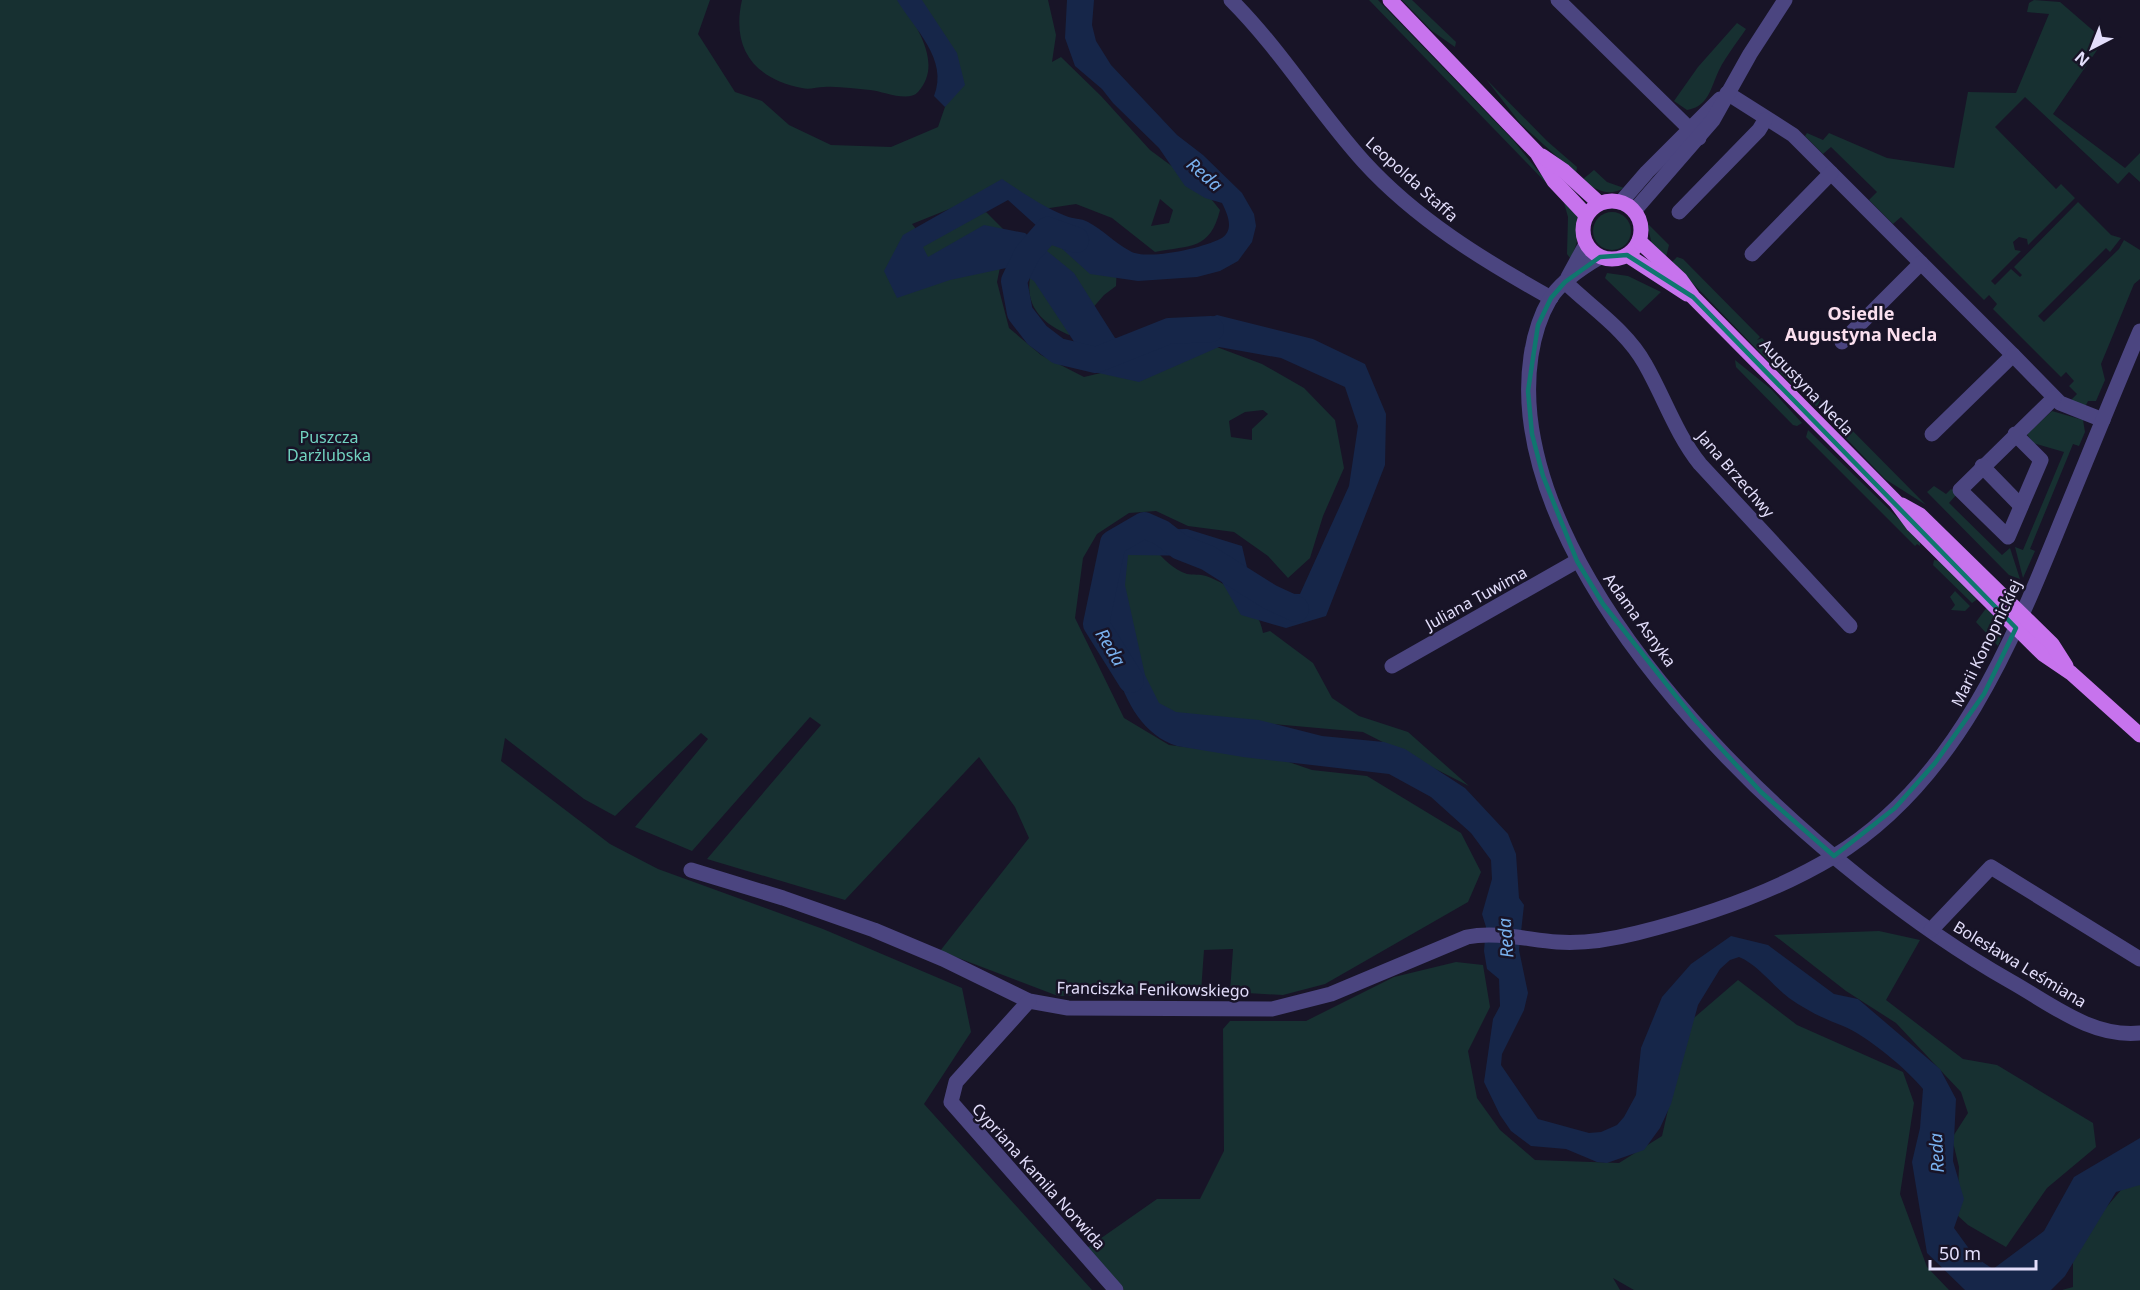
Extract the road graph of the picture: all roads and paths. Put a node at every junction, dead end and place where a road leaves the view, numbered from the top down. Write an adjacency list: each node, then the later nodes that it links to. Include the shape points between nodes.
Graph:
1 (1232, 0): 23 (street, Leopolda Staffa, via 1259,28 1359,156 1398,194 1468,249)
2 (1390, 0): 8 (main road)
3 (1558, 0): 7 (street)
4 (1785, 0): 5 (street)
5 (1727, 93): 6 (street); 7 (street, via 1713,120)
6 (1765, 120): 9 (street, via 1793,135); 13 (street)
7 (1694, 133): 10 (street); 12 (street)
8 (1537, 153): 11 (main road); 14 (main road, via 1554,181)
9 (1831, 173): 17 (street); 20 (street)
10 (1621, 202): 11 (main road); 12 (main road)
11 (1599, 203): 14 (main road)
12 (1634, 212): 15 (main road, via 1639,220)
13 (1678, 212)
14 (1586, 215): 16 (main road)
15 (1639, 241): 18 (main road); 22 (main road, Augustyna Necla, via 1680,279)
16 (1586, 244): 19 (main road); 21 (street, Adama Asnyka)
17 (1752, 254)
18 (1627, 255): 19 (main road, via 1609,259); 22 (main road, Augustyna Necla)
19 (1600, 256): 21 (street, Adama Asnyka)
20 (1921, 263): 25 (street); 26 (street)
21 (1565, 282): 23 (street, Adama Asnyka); 35 (street, Jana Brzechwy, via 1626,337 1644,362 1684,444 1700,464)
22 (1693, 297): 34 (main road, Augustyna Necla, via 1896,502 1920,515)
23 (1551, 298): 33 (street, Adama Asnyka, via 1538,325 1531,359 1532,434 1543,476)
24 (2140, 331): 28 (street, Marii Konopnickiej)
25 (1842, 342)
26 (2013, 355): 27 (street); 29 (street)
27 (2054, 398): 28 (street, via 2068,408); 30 (street)
28 (2103, 420): 34 (street, Marii Konopnickiej)
29 (1932, 434)
30 (2015, 434): 31 (street); 32 (street, via 2041,460)
31 (1982, 466): 32 (street); 32 (street, via 1960,490 2008,537)
32 (2021, 506)
33 (1577, 561): 36 (street, Juliana Tuwima); 38 (street, Adama Asnyka, via 1630,642 1695,720 1761,792)
34 (2019, 621): 37 (main road, Augustyna Necla, via 2052,644 2072,673); 38 (street, Marii Konopnickiej, via 1984,694 1935,763 1895,808)
35 (1850, 626)
36 (1392, 666)
37 (2140, 735)
38 (1834, 856): 40 (street, Bolesława Leśmiana); 41 (street, Marii Konopnickiej, via 1724,909 1634,933 1560,942)
39 (691, 870): 43 (street, Franciszka Fenikowskiego, via 874,930)
40 (1931, 930): 42 (street, via 1991,867); 44 (street, Bolesława Leśmiana, via 1974,960 2092,1028)
41 (1482, 935): 43 (street, Franciszka Fenikowskiego, via 1442,946 1331,994 1272,1009 1068,1008)
42 (2140, 959)
43 (1029, 1001): 45 (street, Cypriana Kamila Norwida, via 956,1082 951,1102)
44 (2140, 1034)
45 (1116, 1290)

